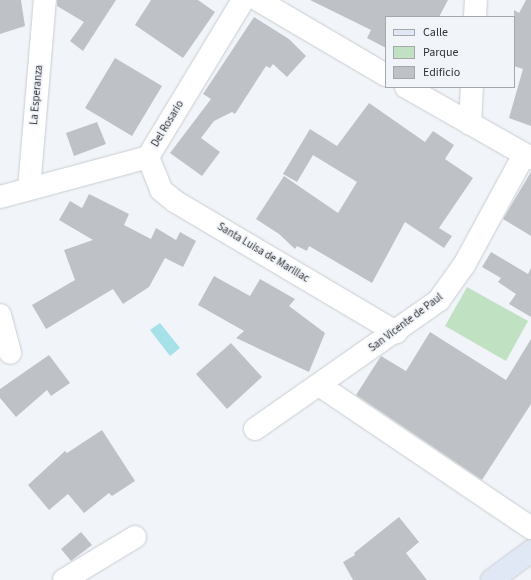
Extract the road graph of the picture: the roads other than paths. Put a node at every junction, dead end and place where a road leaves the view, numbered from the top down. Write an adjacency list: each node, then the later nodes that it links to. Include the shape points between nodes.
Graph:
1 (45, 0): 11 (street, La Esperanza)
2 (476, 0): 4 (street)
3 (256, 1): 5 (street); 10 (street, Del Rosario)
4 (475, 16)
5 (385, 74)
6 (408, 88): 8 (street)
7 (472, 88): 8 (street)
8 (470, 124): 9 (street)
9 (528, 156): 14 (street, San Vicente de Paul, via 452,283 439,300)
10 (148, 157): 11 (street, Del Rosario); 14 (street, Santa Luisa de Marillac, via 161,190 176,202)
11 (28, 189): 12 (street, Del Rosario)
12 (0, 197)
13 (0, 315): 15 (street)
14 (396, 332): 16 (street, San Vicente de Paul)
15 (10, 353)
16 (319, 385): 17 (street, San Vicente de Paul); 18 (street)
17 (255, 429)
18 (531, 528)
19 (135, 537): 21 (street)
20 (531, 551): 22 (main road)
21 (64, 580)
22 (492, 580)

